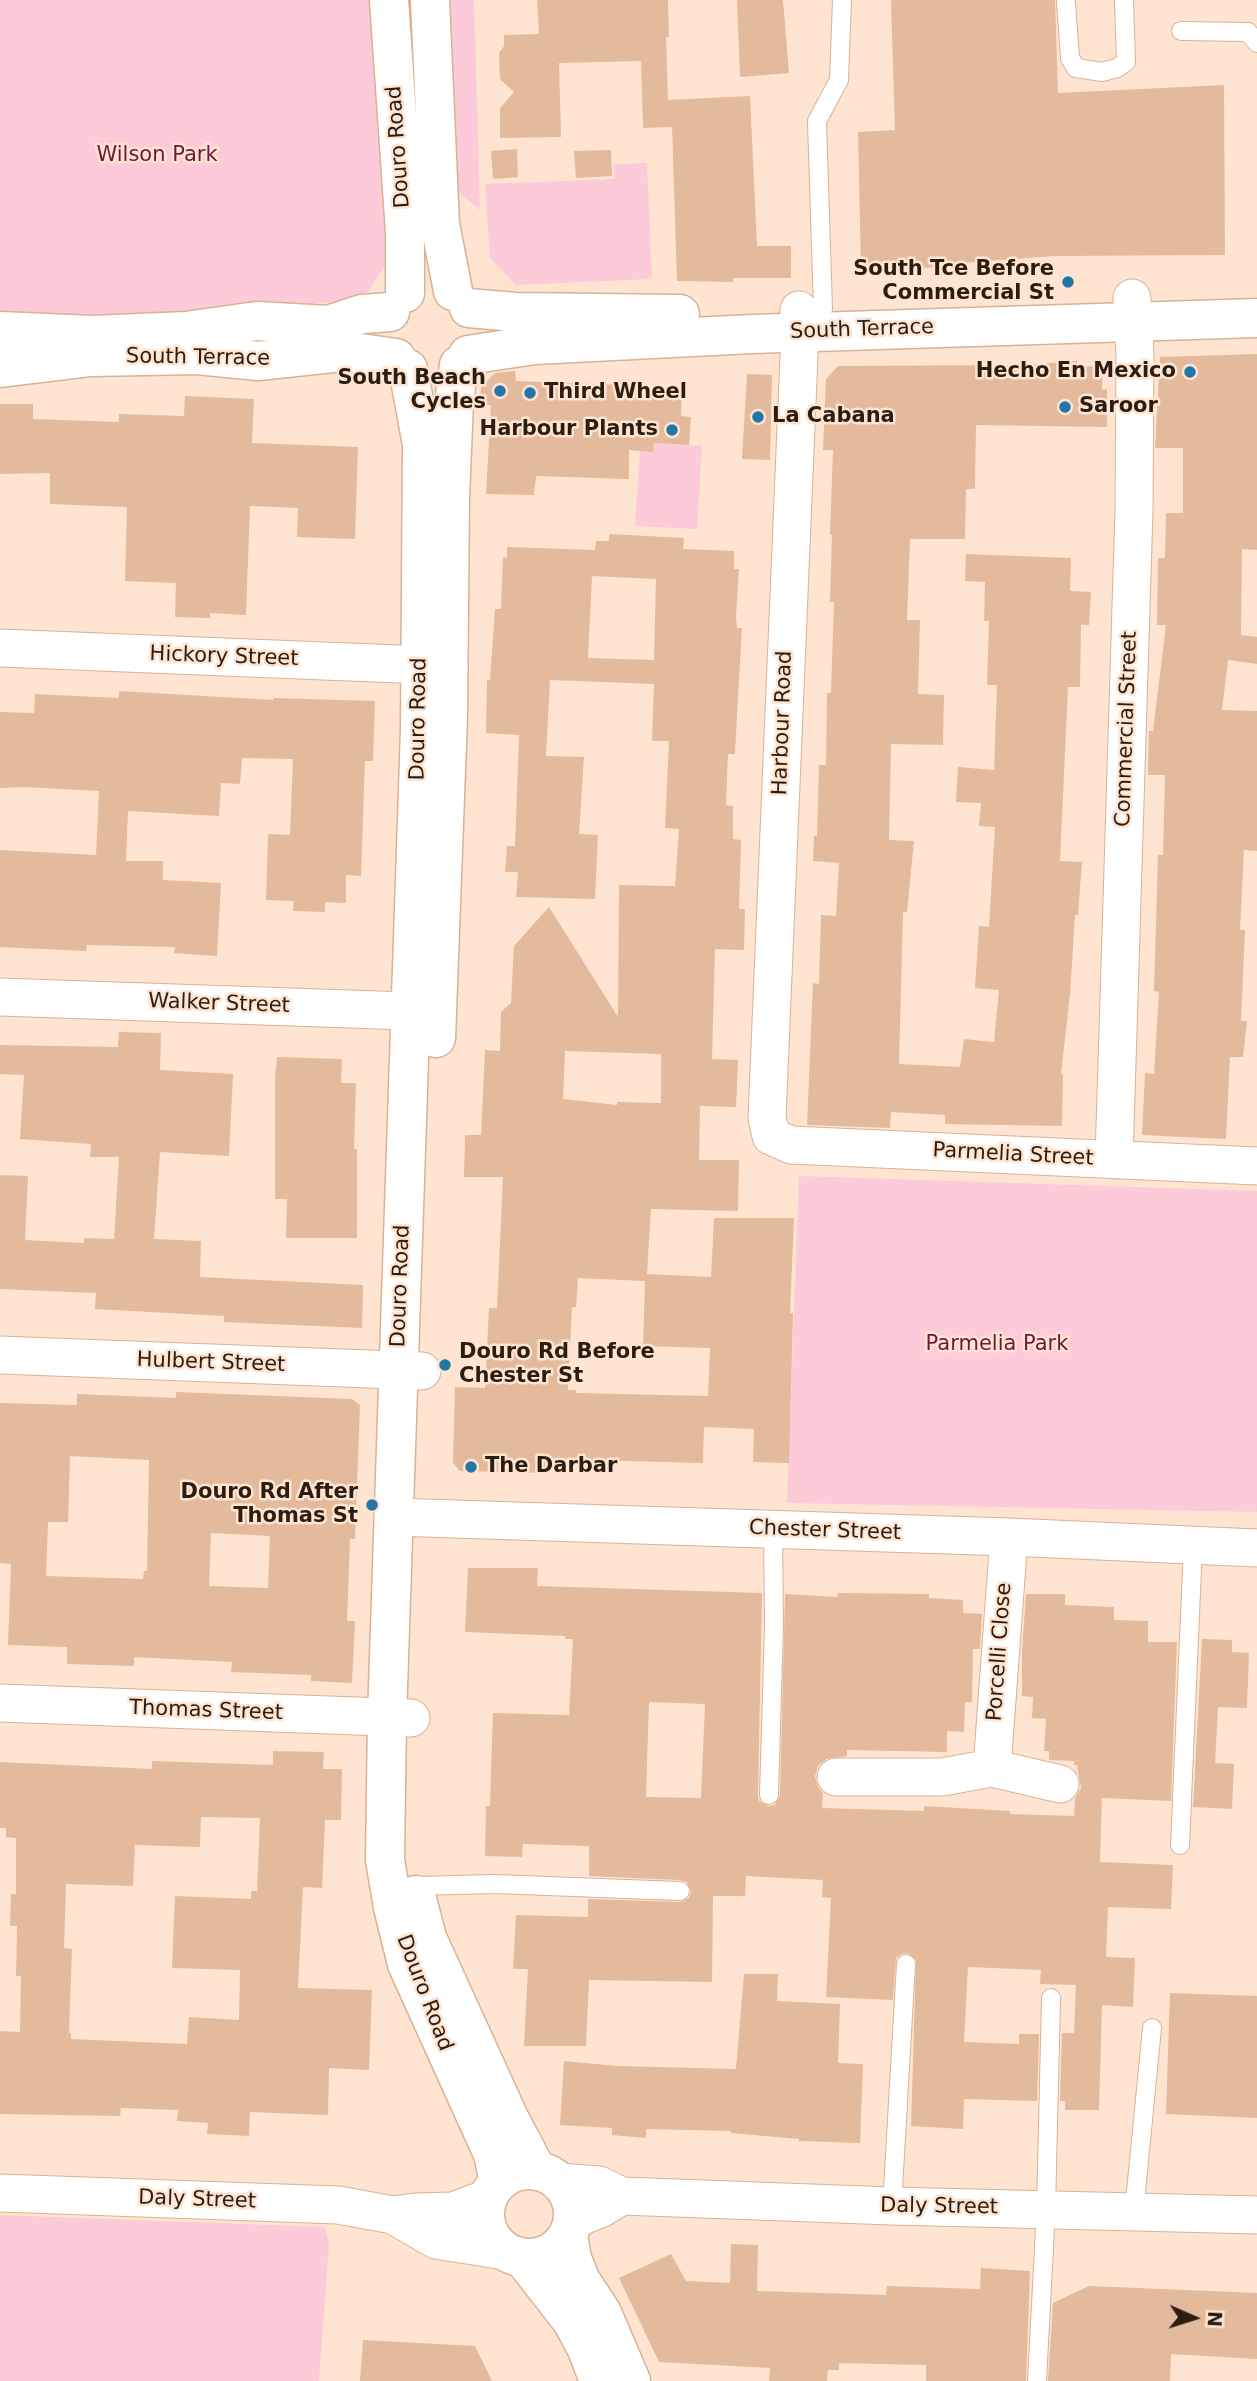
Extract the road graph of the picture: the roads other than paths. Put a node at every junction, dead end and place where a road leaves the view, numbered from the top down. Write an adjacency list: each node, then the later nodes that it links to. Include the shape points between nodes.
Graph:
1 (389, 0): 10 (street, Douro Road, via 405,232)
2 (430, 0): 9 (street, Douro Road, via 440,224)
3 (842, 0): 12 (lane, via 839,80 817,121)
4 (1124, 0): 5 (lane, via 1126,62 1102,72 1076,68 1070,58)
5 (1066, 3)
6 (1181, 31): 7 (lane, via 1248,32)
7 (1257, 43)
8 (1257, 295): 11 (street, South Terrace)
9 (461, 300): 10 (street, via 441,287 429,286 416,288); 12 (street, South Terrace, via 515,312); 15 (street, via 475,331)
10 (398, 302): 14 (street, South Terrace, via 328,324 257,321 186,331 92,335); 16 (street, via 386,335)
11 (1132, 310): 12 (street, South Terrace); 13 (street, South Terrace); 23 (street, Commercial Street, via 1134,510)
12 (807, 317): 15 (street, South Terrace, via 534,345); 22 (street, Harbour Road, via 767,1118)
13 (1257, 318)
14 (24, 326)
15 (463, 360): 16 (street, via 435,375); 19 (street, Douro Road, via 454,402)
16 (402, 364): 17 (street, South Terrace, via 361,353 331,353 258,361 197,355 91,357); 19 (street, Douro Road, via 422,444)
17 (0, 368)
18 (0, 648): 19 (street, Hickory Street)
19 (435, 665): 21 (street, Douro Road)
20 (0, 997): 21 (street, Walker Street)
21 (424, 1012): 26 (street, Douro Road)
22 (771, 1136): 23 (street, Parmelia Street, via 791,1145)
23 (1114, 1160): 24 (street, Parmelia Street)
24 (1257, 1166)
25 (0, 1355): 26 (street, Hulbert Street)
26 (410, 1370): 27 (street, Douro Road)
27 (405, 1518): 28 (street, Chester Street); 33 (street, Douro Road)
28 (773, 1530): 29 (street, Chester Street); 37 (lane)
29 (1009, 1537): 30 (street, Chester Street); 34 (street, Porcelli Close)
30 (1193, 1546): 31 (street, Chester Street); 38 (lane)
31 (1257, 1548)
32 (0, 1703): 33 (street, Thomas Street)
33 (399, 1717): 39 (street, Douro Road); 45 (street, Douro Road, via 385,1860 393,1907 407,1964 493,2154)
34 (992, 1768): 35 (street, via 942,1777); 36 (street)
35 (836, 1777)
36 (1060, 1784)
37 (769, 1795)
38 (1180, 1845)
39 (415, 1886): 40 (lane, via 495,1884); 44 (street, Douro Road, via 427,1938 509,2118)
40 (680, 1891)
41 (906, 1964): 48 (lane)
42 (1051, 1998): 49 (lane)
43 (1152, 2028): 50 (lane)
44 (548, 2176): 45 (street, via 523,2170); 47 (street, Daly Street, via 598,2185); 53 (street, via 567,2193 572,2206)
45 (494, 2190): 51 (street, Daly Street, via 453,2211); 54 (street, via 485,2213 487,2227 494,2240)
46 (0, 2193): 51 (street, Daly Street, via 338,2205)
47 (622, 2196): 48 (street, Daly Street); 53 (street, Daly Street)
48 (892, 2206): 49 (street, Daly Street)
49 (1046, 2210): 50 (street, Daly Street); 57 (lane)
50 (1134, 2212): 52 (street, Daly Street)
51 (393, 2215): 54 (street, Daly Street, via 436,2240)
52 (1257, 2216)
53 (570, 2228): 54 (street, via 559,2246 548,2253 536,2257); 56 (street, via 572,2259)
54 (514, 2254): 55 (street, via 572,2321)
55 (599, 2381)
56 (631, 2381)
57 (1037, 2381)

